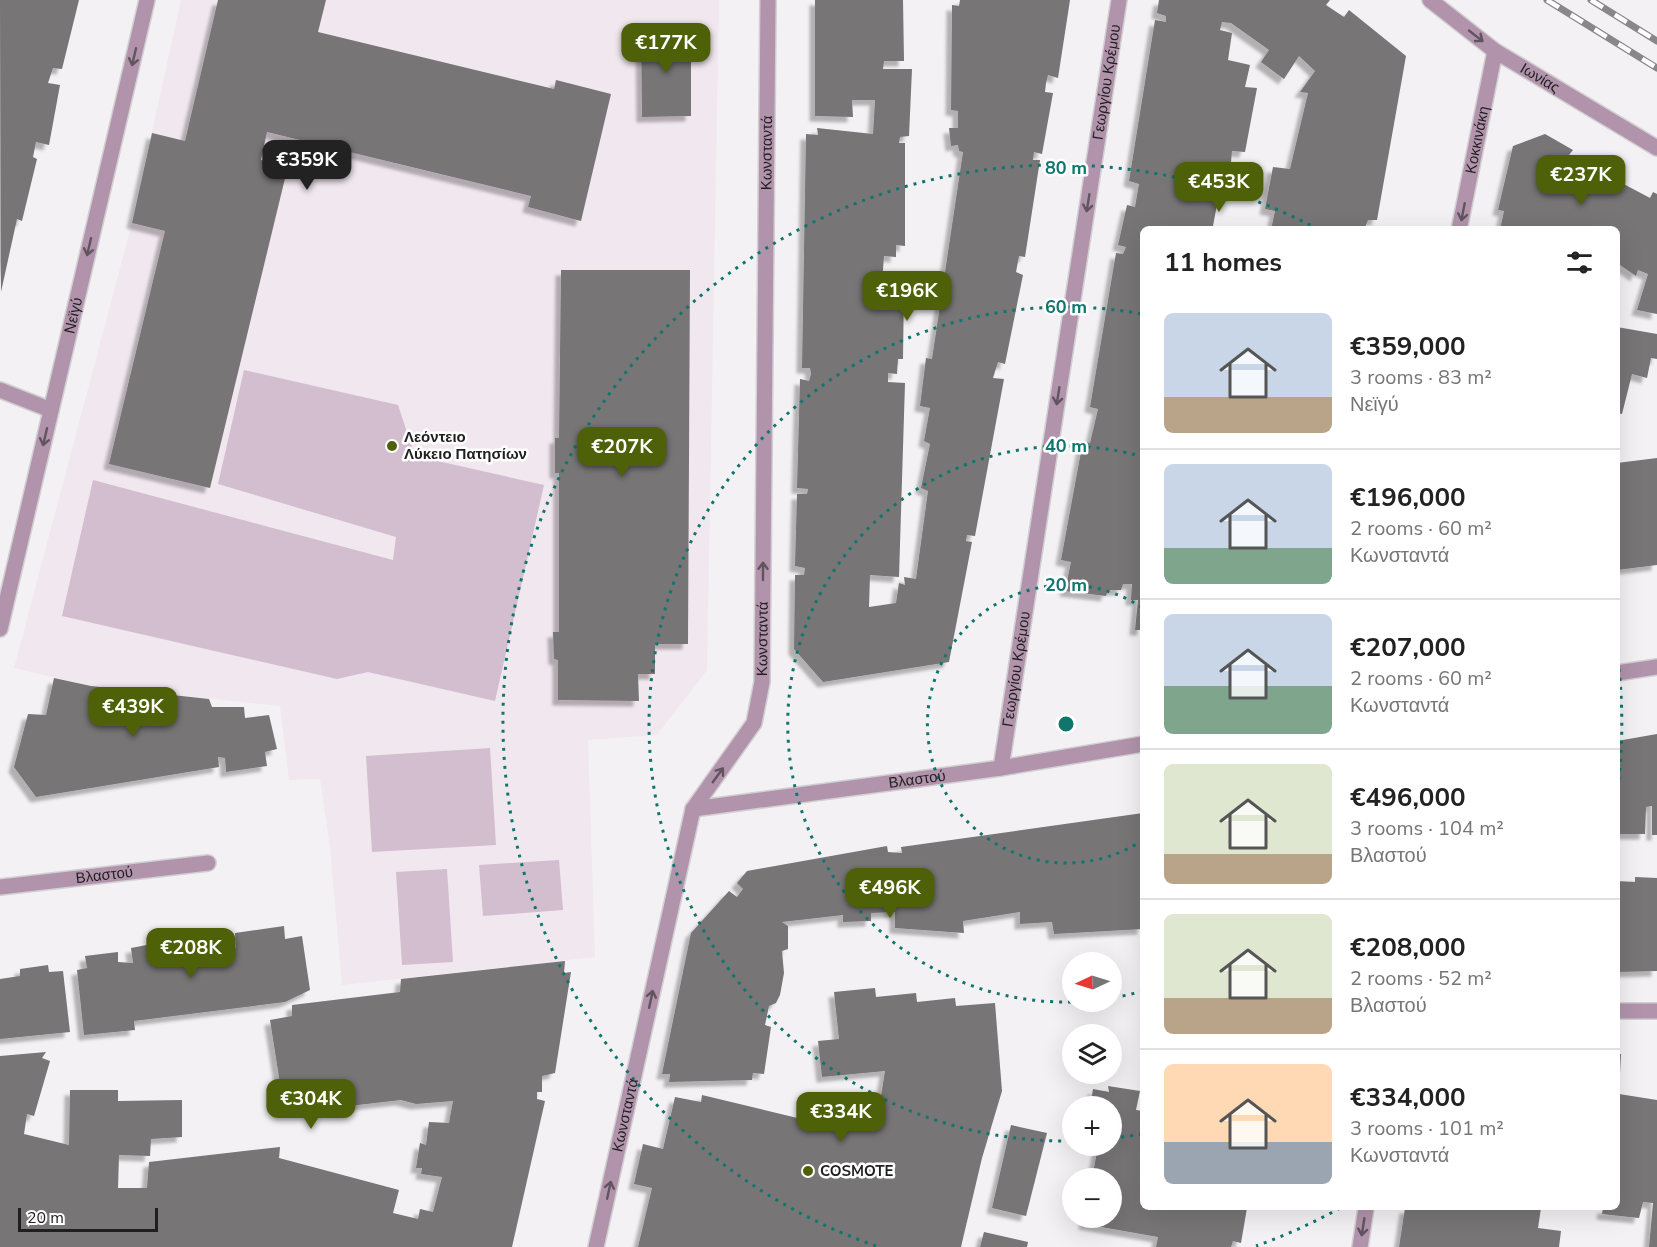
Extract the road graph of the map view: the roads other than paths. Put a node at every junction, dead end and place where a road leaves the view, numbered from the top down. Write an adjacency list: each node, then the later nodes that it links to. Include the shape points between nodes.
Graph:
1 (147, 0): 9 (street, Νεϊγύ, one-way to 9)
2 (768, 0): 15 (street, Κωνσταντά, one-way to 2, via 754,723 762,681)
3 (1119, 0): 14 (street, Γεωργίου Κρέμου, one-way to 14)
4 (1430, 0): 5 (street, Ιωνίας, one-way to 5)
5 (1495, 51): 6 (street, Ιωνίας); 7 (street, Κοκκινάκη, one-way to 7)
6 (1657, 148)
7 (1460, 226)
8 (0, 390): 9 (street)
9 (51, 410): 10 (street, Νεϊγύ, one-way to 10)
10 (0, 629)
11 (1657, 668): 12 (street)
12 (1620, 673)
13 (1140, 745): 14 (street, Βλαστού)
14 (1001, 768): 15 (street, Βλαστού)
15 (693, 809): 21 (street, Κωνσταντά, one-way to 15)
16 (208, 863): 17 (street, Βλαστού)
17 (0, 887)
18 (1620, 1011): 19 (street)
19 (1657, 1011)
20 (1366, 1210): 22 (street, one-way to 22)
21 (596, 1247)
22 (1360, 1247)

